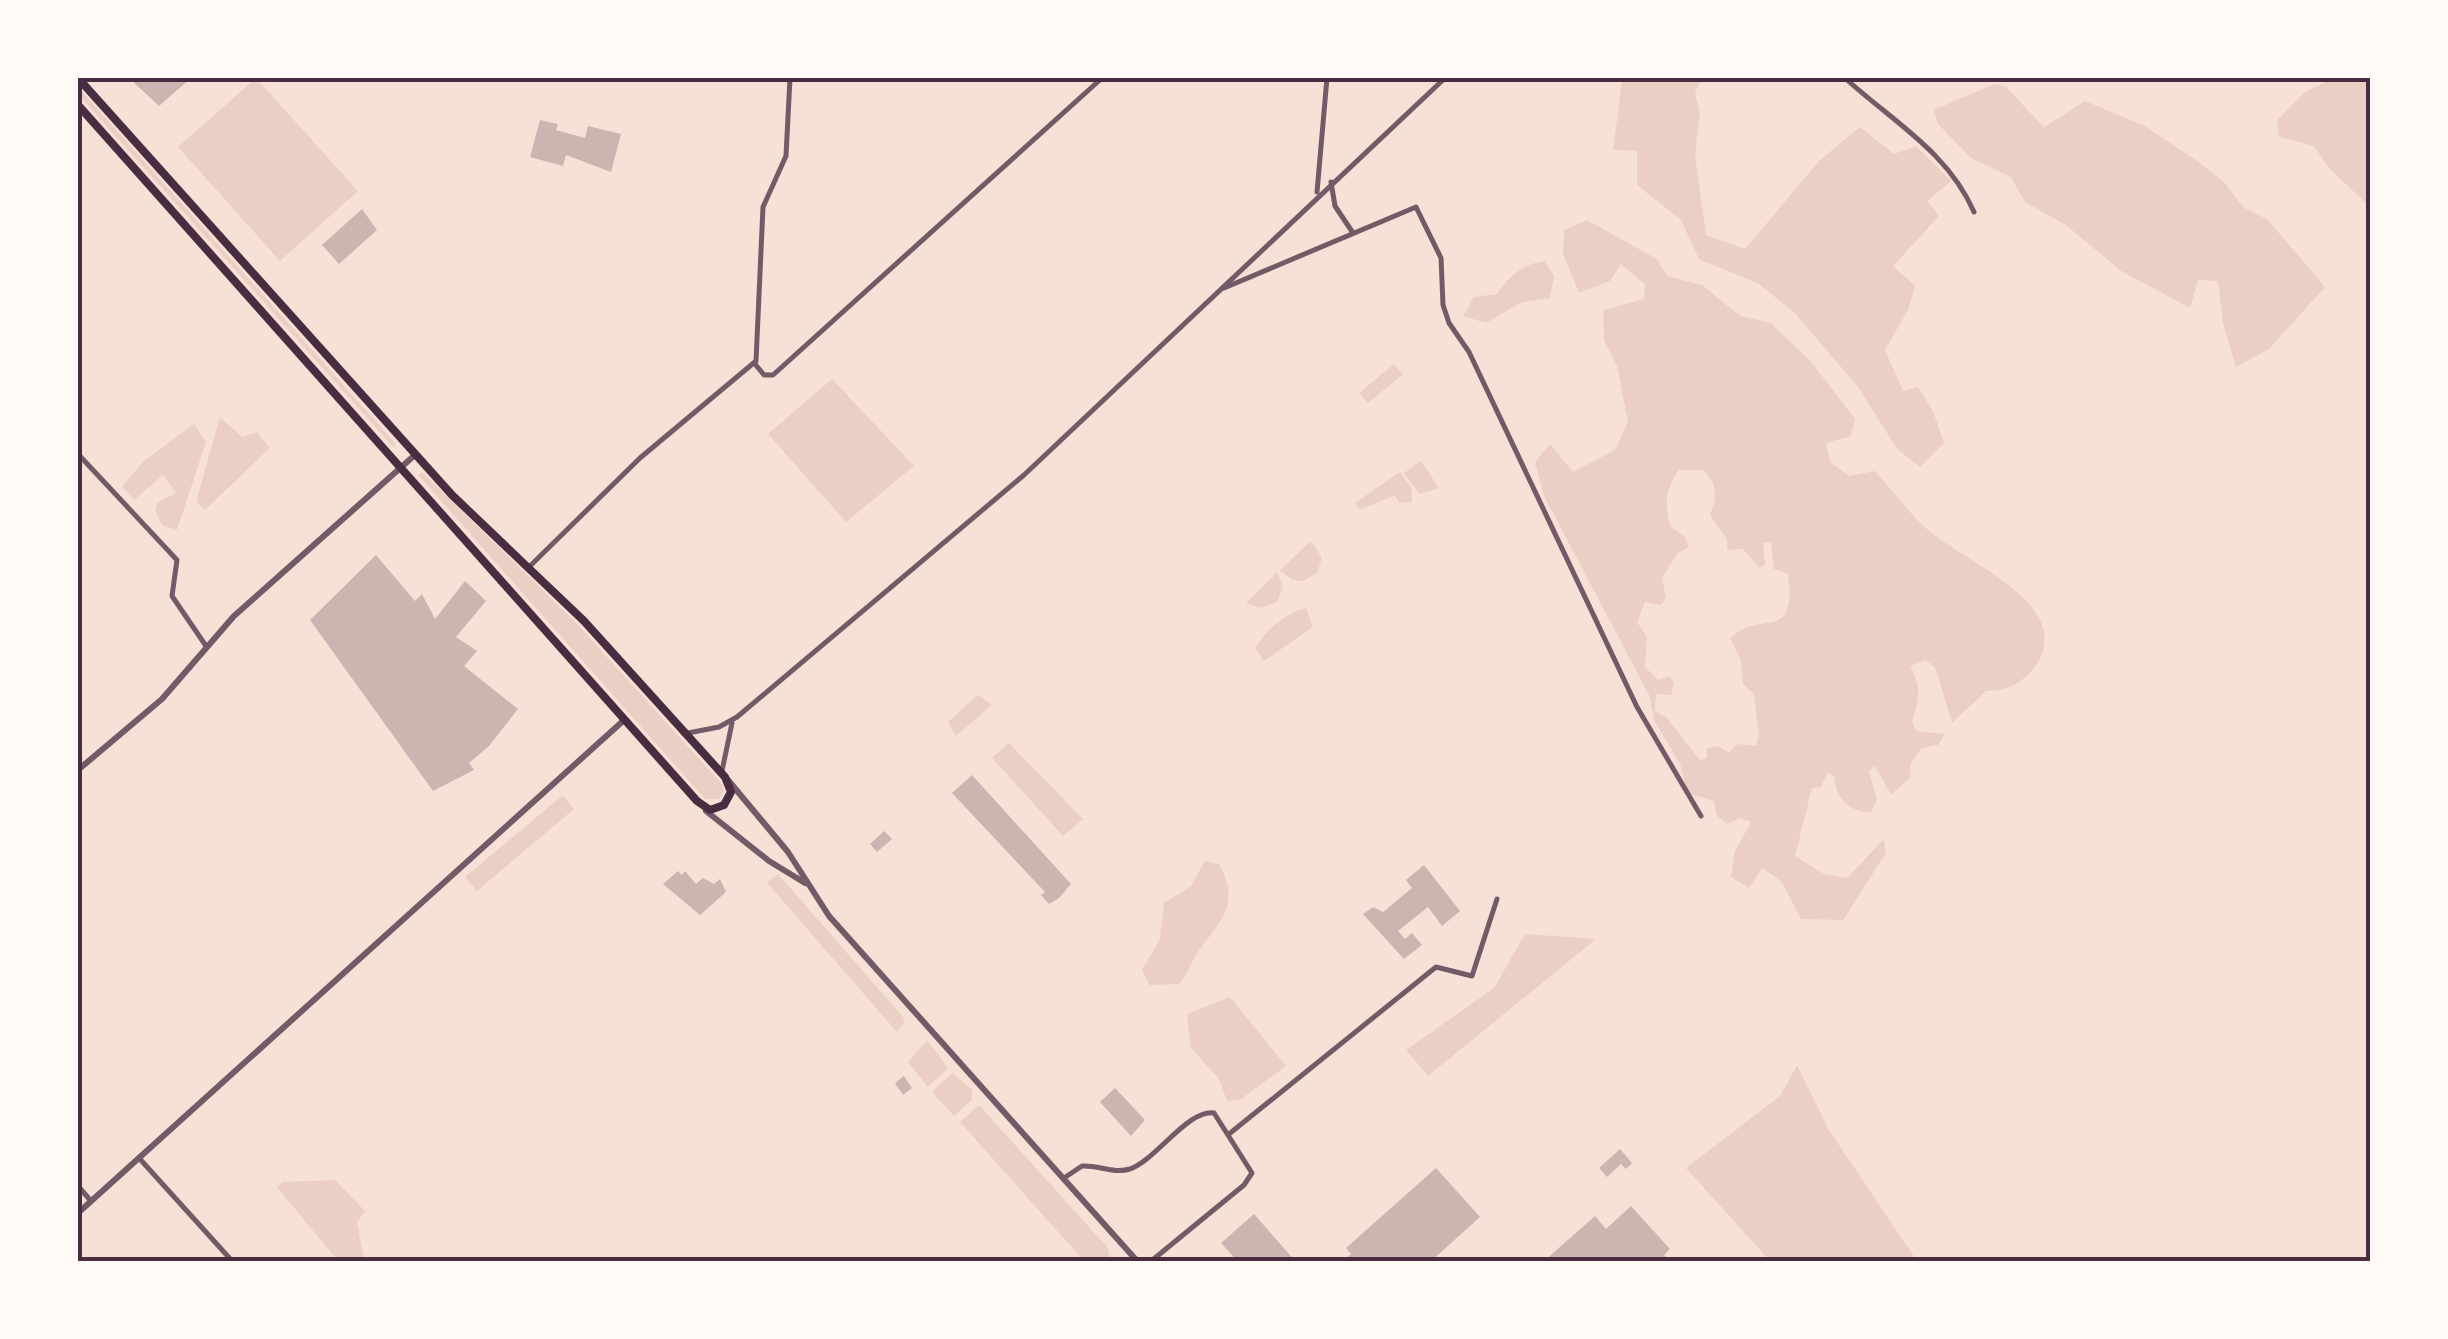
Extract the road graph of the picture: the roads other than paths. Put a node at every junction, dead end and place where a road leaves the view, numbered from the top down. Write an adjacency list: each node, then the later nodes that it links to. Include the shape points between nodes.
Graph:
1 (78, 78): 15 (main road)
2 (790, 78): 13 (street, via 786,156 763,208)
3 (1102, 78): 13 (street, via 773,375)
4 (1327, 78): 9 (street)
5 (1445, 78): 8 (street)
6 (1845, 78): 10 (street, via 1960,180)
7 (78, 105): 16 (main road)
8 (1331, 181): 9 (street); 11 (street, via 1335,206)
9 (1316, 195): 12 (street)
10 (1974, 212)
11 (1353, 233): 12 (street); 27 (street, via 1416,207 1441,258 1449,324 1469,352 1637,707)
12 (1217, 291): 21 (street, via 1024,475)
13 (755, 363): 19 (street, via 640,458)
14 (78, 454): 20 (street, via 177,560 172,596)
15 (416, 454): 16 (street); 17 (main road)
16 (401, 467): 18 (main road); 20 (street)
17 (477, 520): 18 (main road); 19 (main road)
18 (459, 534): 22 (main road)
19 (529, 567): 23 (main road)
20 (206, 646): 24 (street, via 162,698)
21 (737, 718): 23 (street); 25 (street, via 722,758)
22 (623, 721): 26 (main road); 31 (street)
23 (686, 734): 25 (main road)
24 (78, 770)
25 (725, 777): 26 (main road, via 732,792 724,805 710,810); 28 (street)
26 (700, 804): 28 (street)
27 (1701, 816)
28 (806, 883): 32 (street)
29 (1498, 899): 30 (street, via 1472,976 1436,967)
30 (1229, 1134): 32 (street, via 1214,1113 1204,1112 1132,1168 1082,1166); 38 (street, via 1252,1173)
31 (139, 1158): 34 (street); 36 (street)
32 (1064, 1178): 37 (street)
33 (78, 1186): 34 (street)
34 (91, 1202): 35 (street)
35 (78, 1213)
36 (234, 1262)
37 (1138, 1262)
38 (1150, 1262)

